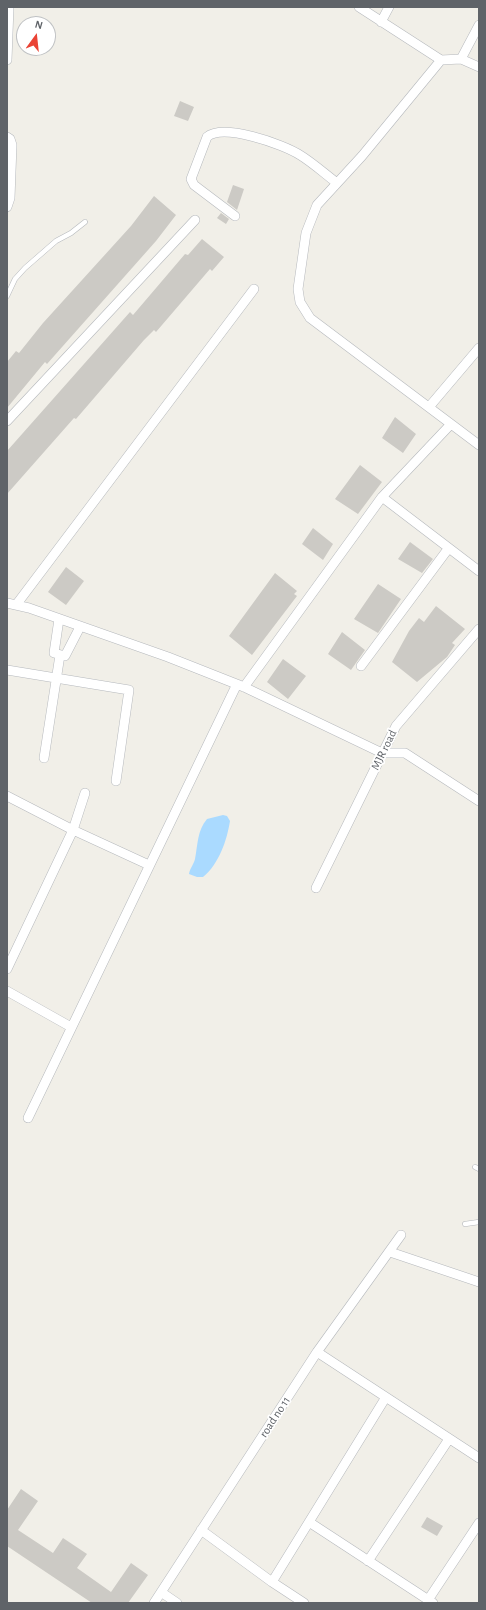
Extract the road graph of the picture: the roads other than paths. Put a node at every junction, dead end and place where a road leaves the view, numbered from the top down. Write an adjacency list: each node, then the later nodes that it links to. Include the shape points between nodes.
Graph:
1 (9, 7): 7 (street)
2 (359, 7): 4 (street)
3 (389, 7): 4 (street)
4 (381, 22): 8 (street)
5 (479, 25): 6 (street)
6 (461, 58): 8 (street); 9 (street)
7 (7, 60)
8 (441, 60): 11 (street)
9 (479, 67)
10 (7, 137): 12 (street, via 12,145 10,198)
11 (337, 183): 13 (street, via 300,154 280,144 226,132 212,133 207,137 191,179 194,185); 19 (street, via 317,205 306,233 298,289 300,302 310,318)
12 (7, 207)
13 (235, 216)
14 (194, 220): 20 (street)
15 (85, 222): 17 (lane, via 56,241 25,268 15,279)
16 (254, 289): 26 (street)
17 (7, 296)
18 (479, 348): 19 (street)
19 (430, 408): 21 (street)
20 (7, 421)
21 (451, 424): 22 (street); 23 (street)
22 (479, 445)
23 (382, 497): 24 (street); 34 (street)
24 (448, 549): 25 (street); 31 (street)
25 (479, 571)
26 (12, 604): 27 (street)
27 (59, 620): 28 (street); 30 (street, via 54,653)
28 (80, 627): 30 (street, via 65,656); 34 (street)
29 (479, 630): 35 (street, MJR road, via 396,726)
30 (60, 655): 33 (street)
31 (361, 666)
32 (7, 670): 33 (street)
33 (55, 678): 36 (street); 37 (street, via 129,690)
34 (240, 685): 35 (street); 42 (street)
35 (382, 753): 40 (street, via 405,753); 43 (street, MJR road)
36 (44, 758)
37 (116, 781)
38 (85, 793): 41 (street)
39 (7, 796): 41 (street)
40 (479, 801)
41 (73, 830): 42 (street); 44 (street)
42 (149, 865): 46 (street)
43 (316, 888)
44 (7, 969)
45 (7, 991): 46 (street)
46 (71, 1026): 47 (street)
47 (28, 1118)
48 (479, 1222): 49 (lane)
49 (465, 1224)
50 (401, 1235): 51 (street, road no 11)
51 (390, 1252): 52 (street); 53 (street, road no 11)
52 (479, 1282)
53 (317, 1352): 54 (street); 59 (street, road no 11)
54 (386, 1397): 55 (street); 57 (street)
55 (449, 1439): 56 (street); 60 (street)
56 (479, 1458)
57 (309, 1522): 60 (street); 61 (street)
58 (479, 1523): 63 (street)
59 (201, 1530): 61 (street); 62 (street, road no 11)
60 (368, 1561): 63 (street)
61 (272, 1582): 66 (street)
62 (161, 1592): 64 (street, road no 11); 65 (street)
63 (431, 1602)
64 (154, 1603)
65 (177, 1603)
66 (304, 1603)

